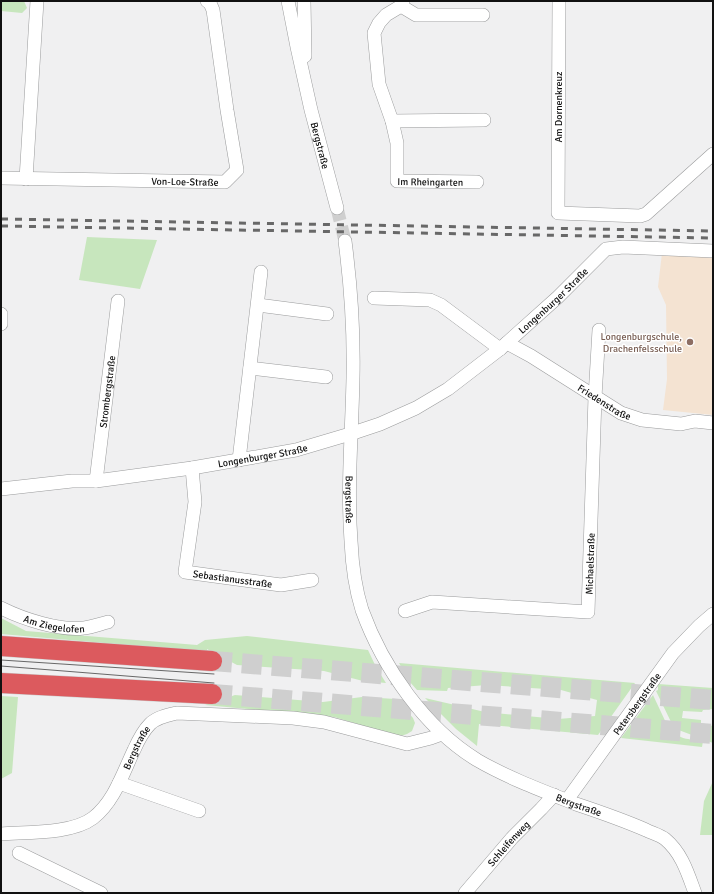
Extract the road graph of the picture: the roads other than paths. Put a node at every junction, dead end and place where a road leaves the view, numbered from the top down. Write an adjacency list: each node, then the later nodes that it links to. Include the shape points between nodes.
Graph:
1 (37, 1): 13 (street)
2 (206, 1): 13 (street, Von-Loe-Straße, via 213,10 238,170 225,182)
3 (288, 1): 8 (street, Bergstraße)
4 (304, 1): 8 (street, Bergstraße)
5 (559, 1): 11 (street, Am Dornenkreuz, via 558,213 640,216 646,214)
6 (402, 3): 7 (street, Im Rheingarten, via 416,15); 10 (street, Im Rheingarten, via 386,15 374,33 379,84)
7 (483, 15)
8 (305, 83): 15 (street, Bergstraße)
9 (484, 120): 10 (street)
10 (392, 121): 14 (street, Im Rheingarten, via 397,143 397,181)
11 (713, 154)
12 (1, 178): 13 (street, Von-Loe-Straße)
13 (26, 179)
14 (477, 182)
15 (337, 208)
16 (345, 241): 31 (street, Bergstraße, via 351,285 353,333)
17 (713, 251): 26 (street, Longenburger Straße, via 623,247 606,249 558,297)
18 (261, 272): 21 (street)
19 (374, 298): 26 (street, via 430,300 441,304)
20 (118, 301): 34 (street, Strombergstraße)
21 (258, 305): 23 (street); 27 (street)
22 (1, 314): 24 (street)
23 (327, 314)
24 (1, 324)
25 (599, 330): 29 (street, Michaelstraße)
26 (503, 346): 29 (street, Friedenstraße, via 531,356); 31 (street, Longenburger Straße, via 448,389 416,408)
27 (250, 368): 28 (street); 32 (street)
28 (326, 377)
29 (595, 397): 30 (street, Friedenstraße, via 621,413 642,420 681,424); 38 (street, Michaelstraße, via 588,612 432,602)
30 (713, 423)
31 (350, 434): 32 (street, Longenburger Straße, via 296,450); 45 (street, Bergstraße, via 349,509 352,556 362,610 378,646 407,694)
32 (239, 460): 33 (street, Longenburger Straße)
33 (192, 468): 34 (street, Longenburger Straße); 36 (street, Sebastianusstraße, via 195,502 186,572 281,585)
34 (96, 481): 35 (street, Longenburger Straße)
35 (1, 488)
36 (312, 580)
37 (1, 608): 40 (street, Am Ziegelofen, via 26,619 57,627 84,628)
38 (405, 611)
39 (713, 614): 48 (street, Petersbergstraße, via 674,653)
40 (108, 622)
41 (1, 646): 42 (highway)
42 (212, 661)
43 (1, 682): 44 (highway)
44 (212, 694)
45 (442, 734): 46 (street, Bergstraße, via 407,744 324,722 293,718 178,713 163,716 150,724 139,740); 47 (street, Bergstraße, via 476,759)
46 (118, 783): 49 (street, Bergstraße); 50 (street, Bergstraße, via 107,803 92,818 68,829)
47 (554, 795): 48 (street, Bergstraße); 53 (street, Schleifenweg, via 512,838)
48 (567, 800): 54 (street, Bergstraße, via 664,838 677,851)
49 (199, 811)
50 (1, 834)
51 (20, 853): 52 (street)
52 (101, 893)
53 (465, 893)
54 (695, 893)

